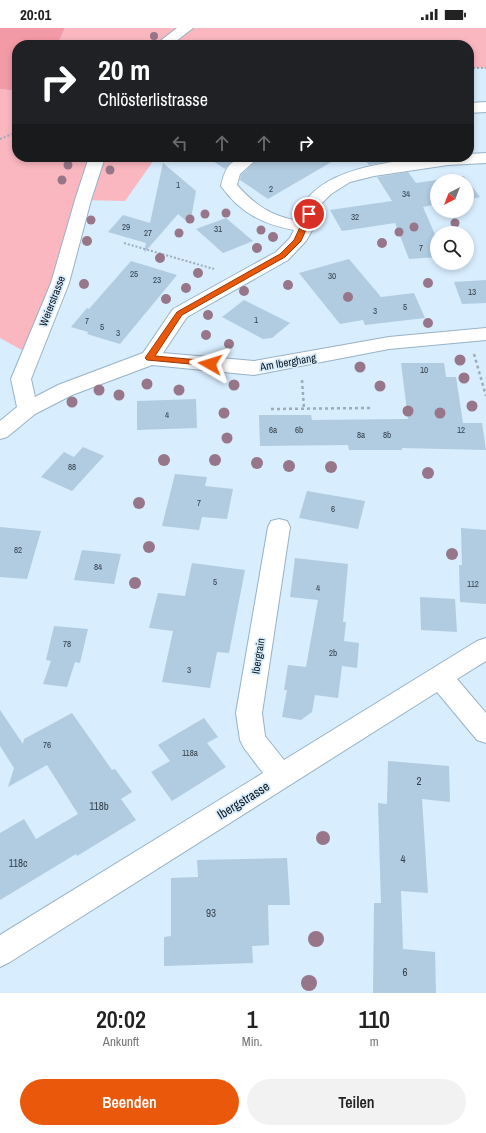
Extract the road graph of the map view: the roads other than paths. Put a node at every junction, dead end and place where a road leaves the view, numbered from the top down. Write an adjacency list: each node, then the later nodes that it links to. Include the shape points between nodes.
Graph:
1 (186, 28): 2 (street)
2 (169, 40)
3 (486, 107): 4 (street)
4 (474, 108)
5 (486, 158): 6 (street)
6 (474, 159)
7 (95, 162): 13 (street, Weierstrasse, via 60,283 21,379)
8 (245, 162): 10 (street, via 232,172 229,186 242,201 256,214)
9 (434, 162): 10 (street, via 373,171 344,179 324,190 314,201)
10 (305, 228): 12 (street, via 298,241 282,256 180,313)
11 (478, 335): 12 (street, Am Iberghang, via 390,343 254,368)
12 (150, 358): 13 (street, Am Iberghang, via 66,390)
13 (28, 409): 14 (street)
14 (0, 432)
15 (279, 527): 19 (street, Ibergrain, via 249,713 253,740)
16 (486, 648): 17 (street, Ibergstrasse)
17 (440, 677): 18 (street); 19 (street, Ibergstrasse)
18 (486, 732)
19 (281, 777): 20 (street, Ibergstrasse)
20 (0, 952)

